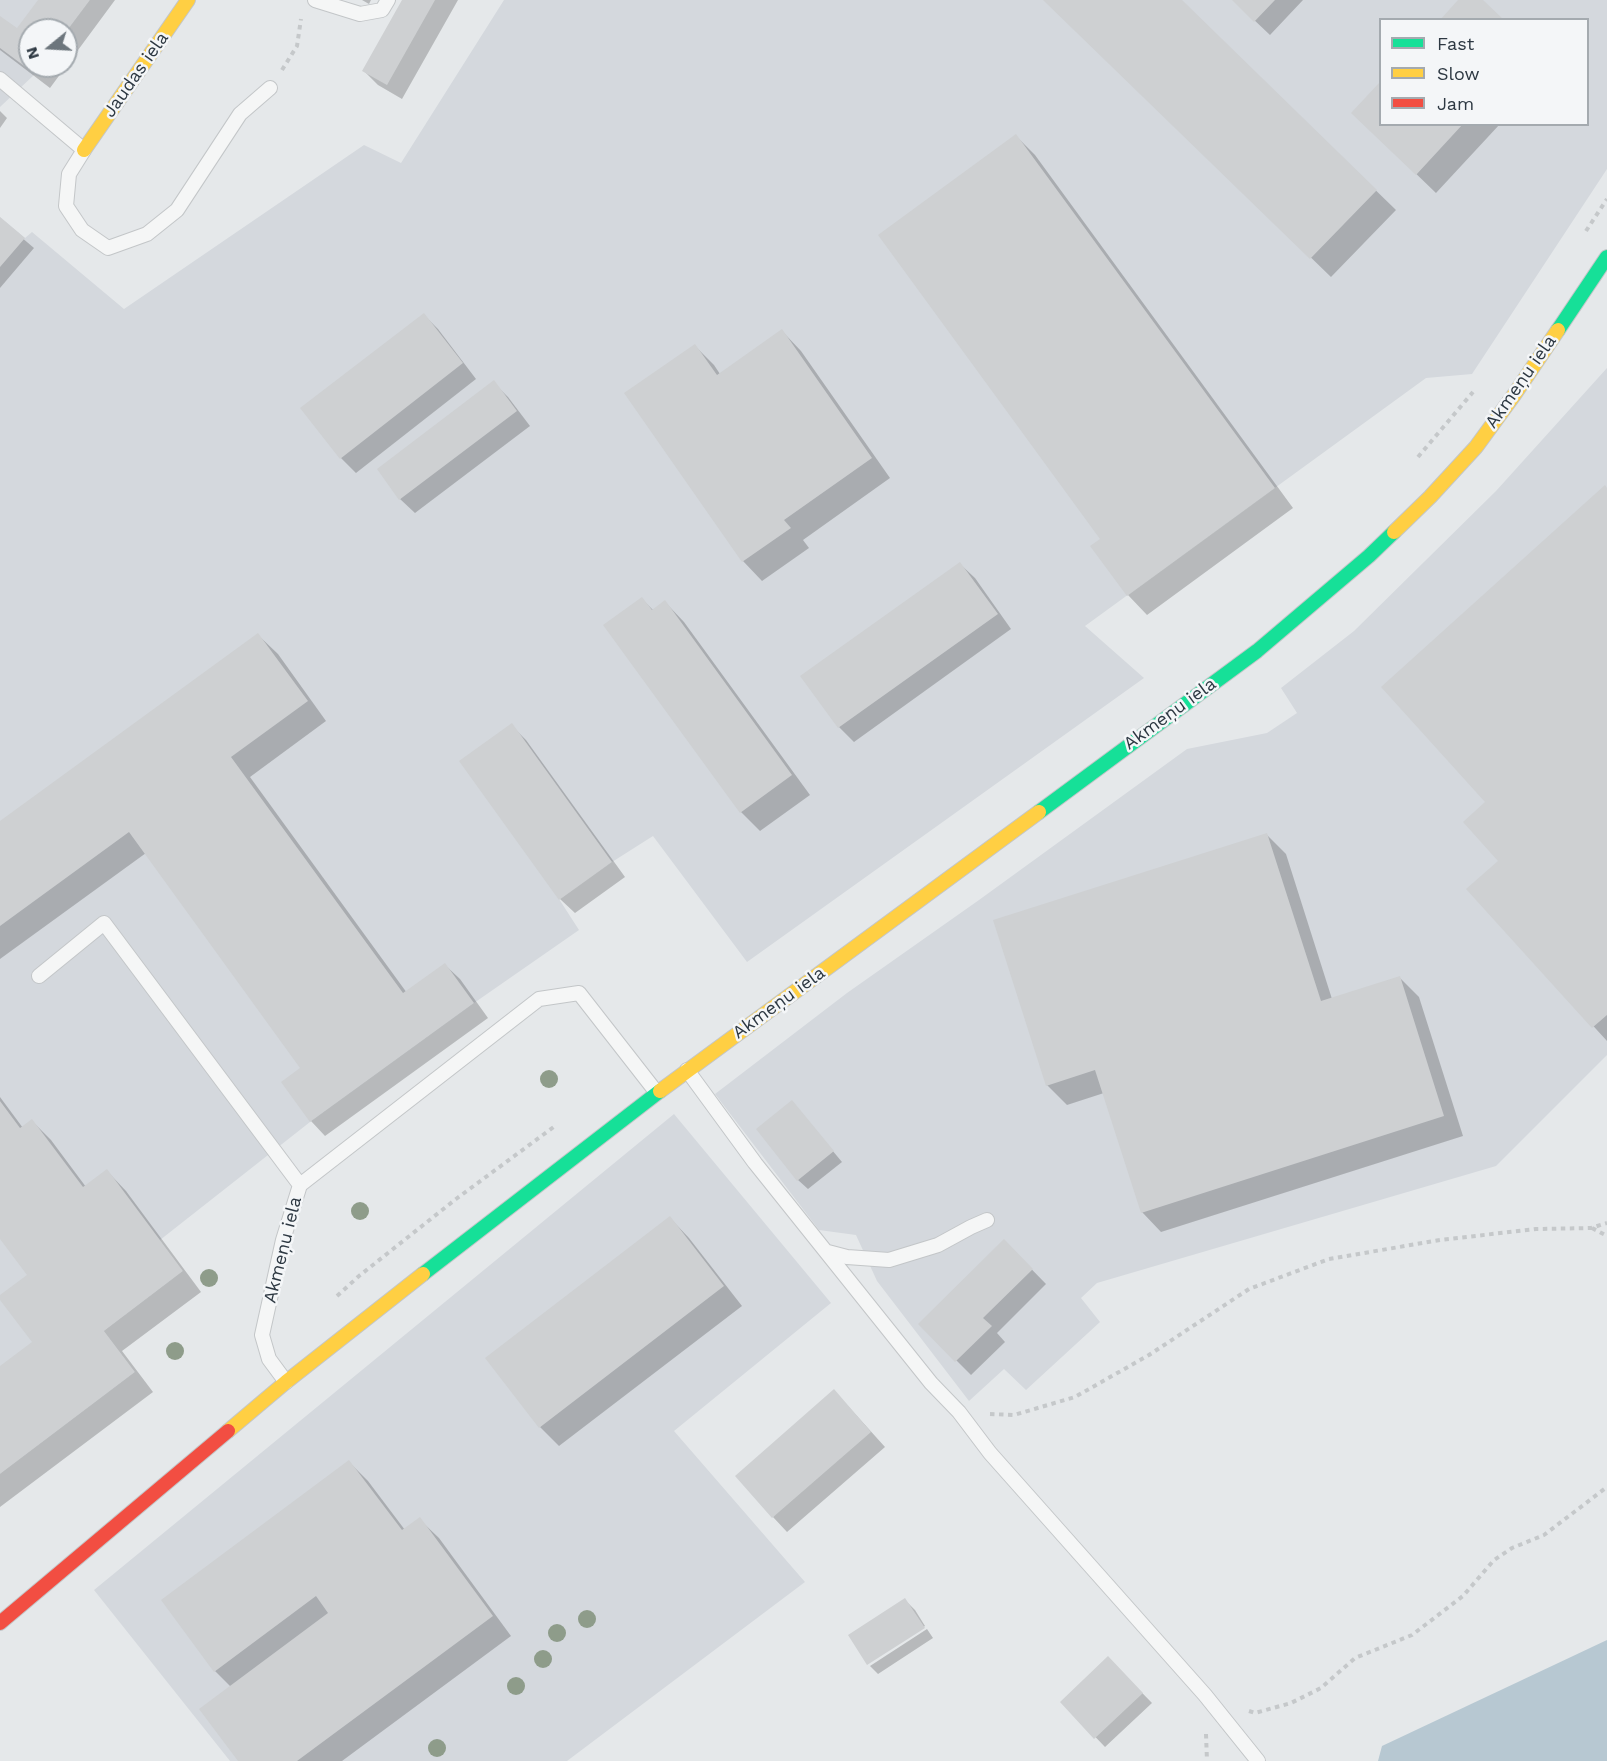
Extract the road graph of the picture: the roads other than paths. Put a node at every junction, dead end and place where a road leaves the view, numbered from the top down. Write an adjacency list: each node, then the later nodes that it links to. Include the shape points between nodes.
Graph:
1 (188, 0): 6 (street, Jaudas iela)
2 (315, 0): 3 (lane, via 360,14 382,10)
3 (388, 0)
4 (0, 79): 6 (lane)
5 (270, 88): 6 (lane, via 240,114 177,210 147,234 108,248 82,230 66,206 69,174)
6 (84, 150)
7 (1607, 257): 9 (street, Akmeņu iela, via 1476,447 1369,556 1257,651)
8 (39, 976): 11 (lane, via 104,923)
9 (687, 1070): 10 (street, Akmeņu iela); 13 (lane, via 755,1163)
10 (657, 1093): 11 (lane, Akmeņu iela, via 579,993 538,999); 14 (street, Akmeņu iela)
11 (300, 1185): 14 (lane, Akmeņu iela, via 262,1335 269,1359)
12 (987, 1220): 13 (lane, via 938,1245 889,1260)
13 (828, 1252): 16 (lane, via 997,1461)
14 (286, 1382): 15 (street, Akmeņu iela)
15 (0, 1623)
16 (1258, 1761)

